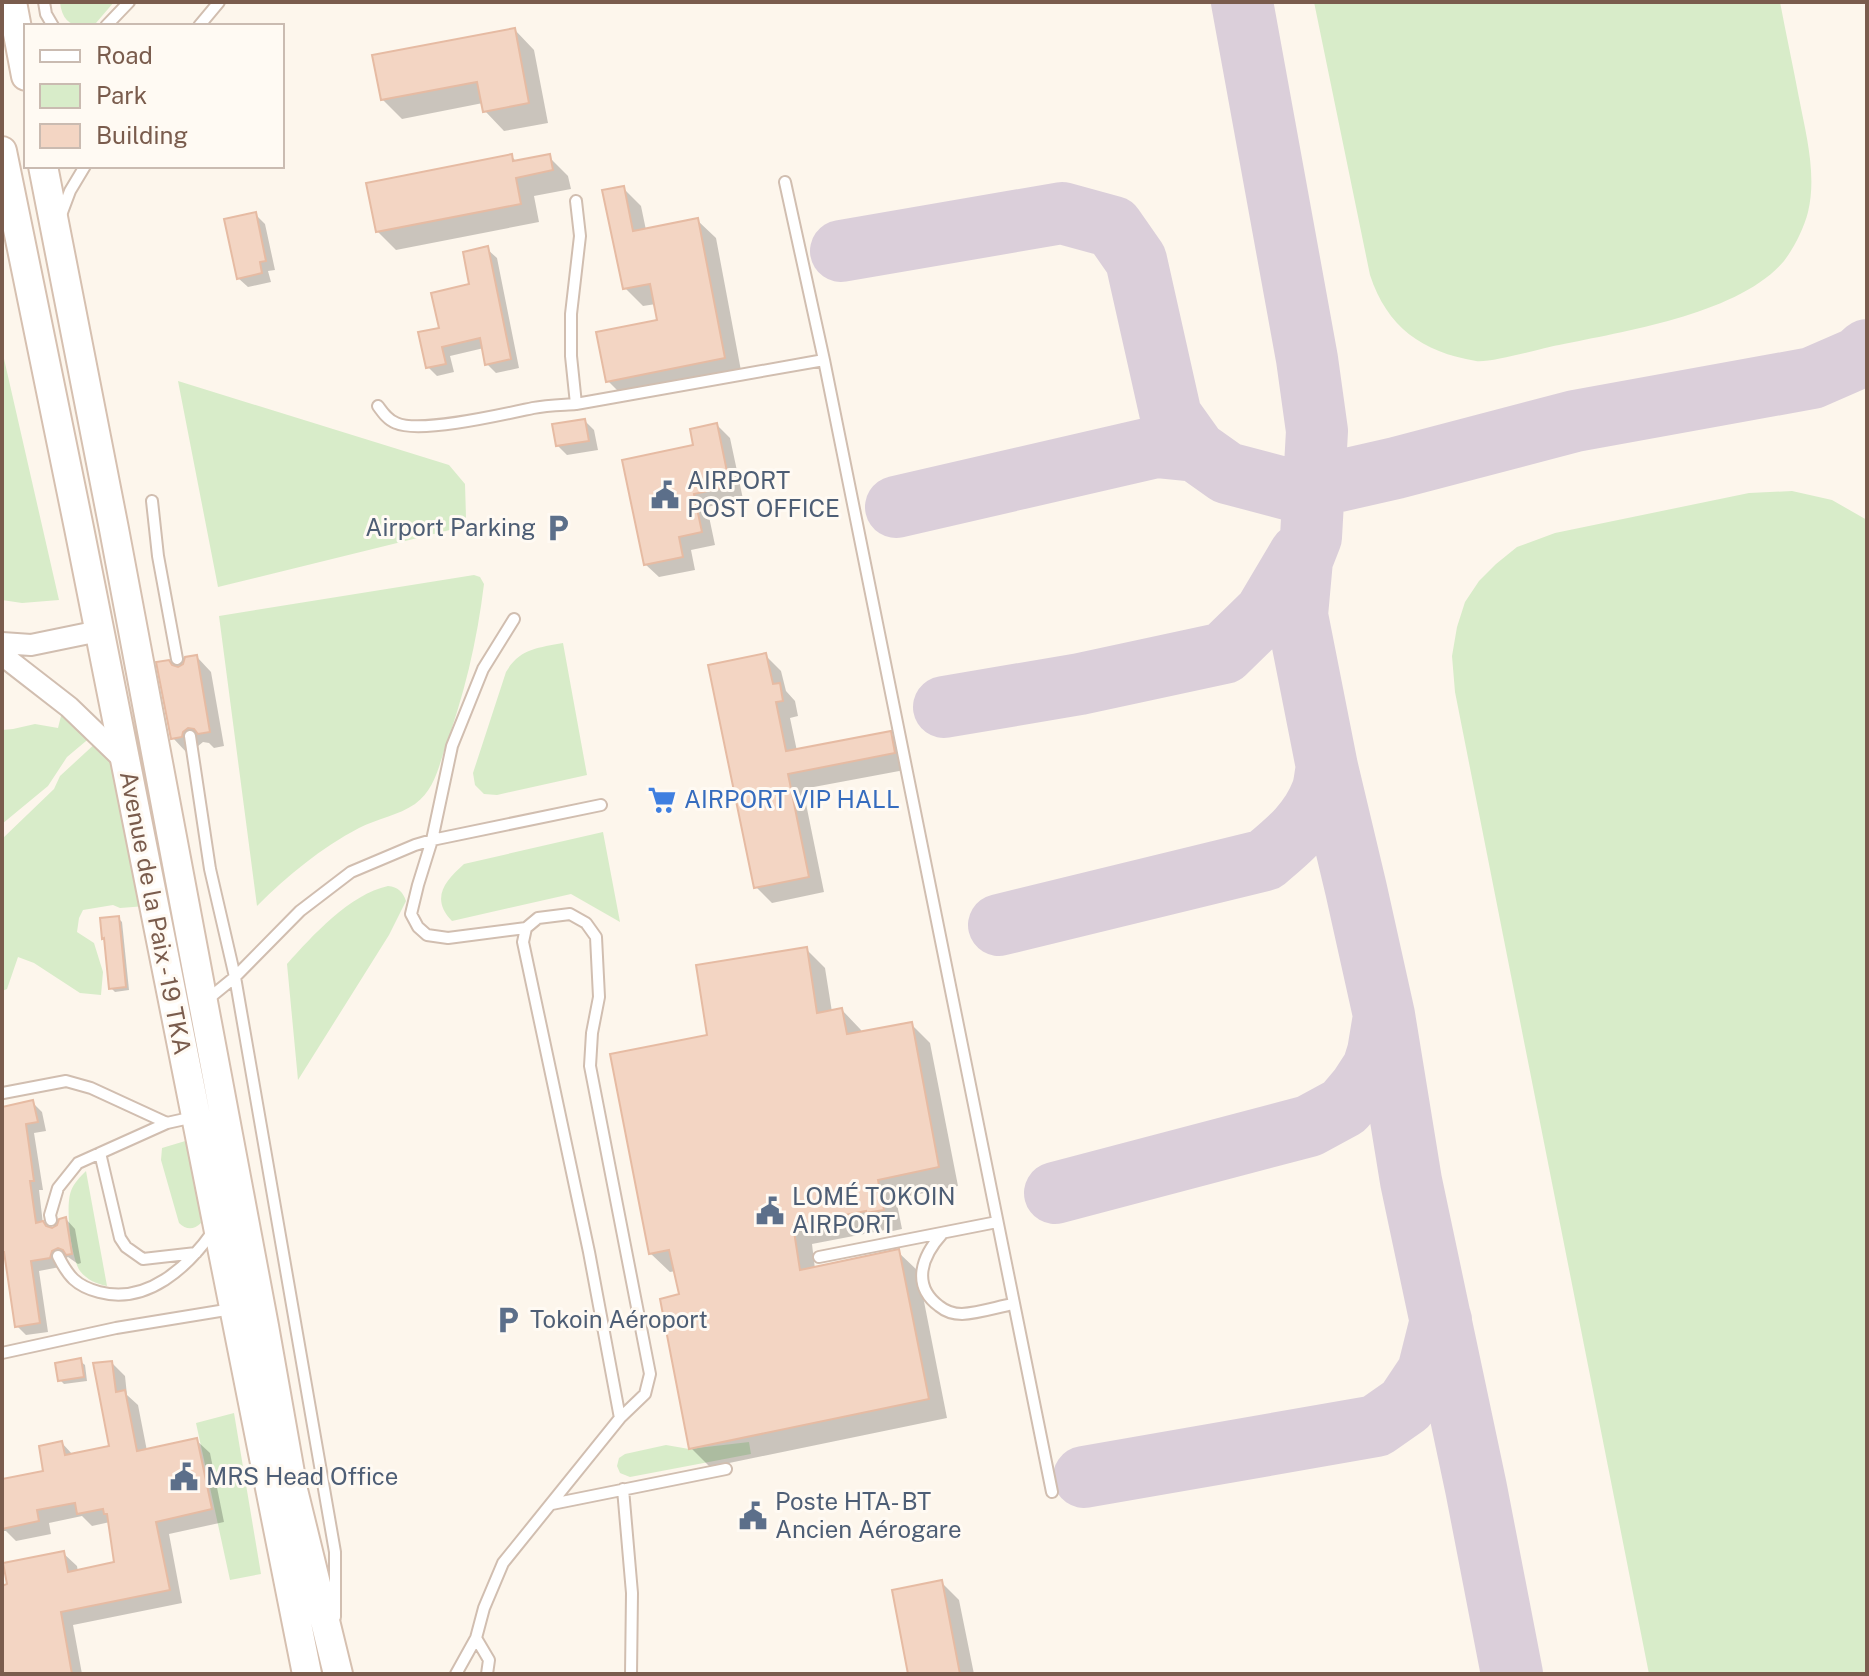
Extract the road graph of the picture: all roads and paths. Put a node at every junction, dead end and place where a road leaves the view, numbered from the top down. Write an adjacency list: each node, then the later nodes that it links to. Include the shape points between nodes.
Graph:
1 (12, 2): 8 (main road)
2 (44, 2): 5 (lane)
3 (129, 2): 6 (lane)
4 (219, 2): 7 (lane)
5 (52, 24)
6 (108, 24)
7 (201, 24)
8 (24, 65)
9 (2, 151): 20 (main road, Avenue de la Paix - 19 TKA)
10 (43, 168): 14 (main road, Avenue de la Paix - 19 TKA)
11 (84, 168): 14 (lane)
12 (785, 182): 15 (lane)
13 (576, 201): 16 (lane, via 580,236 571,356)
14 (56, 228): 30 (main road, Avenue de la Paix - 19 TKA)
15 (824, 360): 16 (lane); 37 (lane)
16 (576, 404): 17 (lane, via 416,427 398,425)
17 (378, 406)
18 (152, 501): 23 (lane)
19 (514, 619): 27 (lane, via 483,669 452,746)
20 (99, 631): 21 (street, via 31,645); 25 (main road, Avenue de la Paix - 19 TKA)
21 (2, 643)
22 (2, 655): 25 (street, via 69,707)
23 (177, 659)
24 (190, 736): 29 (lane, via 210,869)
25 (125, 761): 33 (main road, Avenue de la Paix - 19 TKA)
26 (601, 805): 27 (lane)
27 (432, 840): 28 (lane, via 411,914 418,927 427,935 448,938); 29 (lane, via 351,872 300,911)
28 (526, 928): 46 (lane, via 523,942); 46 (lane, via 538,918 570,914 596,937 599,997 590,1066 650,1374 645,1394)
29 (235, 977): 30 (lane); 52 (lane, via 335,1552)
30 (203, 1003): 32 (main road, Avenue de la Paix - 19 TKA)
31 (3, 1093): 34 (lane, via 66,1081)
32 (224, 1112): 33 (lane); 52 (main road, Avenue de la Paix - 19 TKA, via 293,1490)
33 (196, 1117): 34 (lane); 38 (main road, Avenue de la Paix - 19 TKA)
34 (167, 1123): 35 (lane)
35 (100, 1153): 36 (lane, via 78,1163 58,1188); 40 (lane, via 126,1247 143,1259)
36 (51, 1220)
37 (997, 1222): 39 (lane); 43 (lane)
38 (217, 1225): 40 (lane); 44 (main road, Avenue de la Paix - 19 TKA)
39 (942, 1234): 42 (lane); 43 (lane, via 922,1268 930,1299 945,1311 962,1314)
40 (198, 1253): 41 (lane, via 142,1292 113,1296 84,1288 66,1273)
41 (58, 1256)
42 (819, 1257)
43 (1013, 1304): 49 (lane)
44 (234, 1308): 45 (lane); 53 (main road, Avenue de la Paix - 19 TKA)
45 (2, 1353)
46 (620, 1418): 50 (lane)
47 (726, 1469): 48 (lane)
48 (623, 1489): 50 (lane); 56 (lane, via 632,1593)
49 (1052, 1492)
50 (552, 1504): 51 (lane, via 503,1563)
51 (476, 1638): 54 (lane); 55 (lane, via 489,1660)
52 (336, 1666)
53 (307, 1674)
54 (456, 1674)
55 (487, 1674)
56 (631, 1674)

